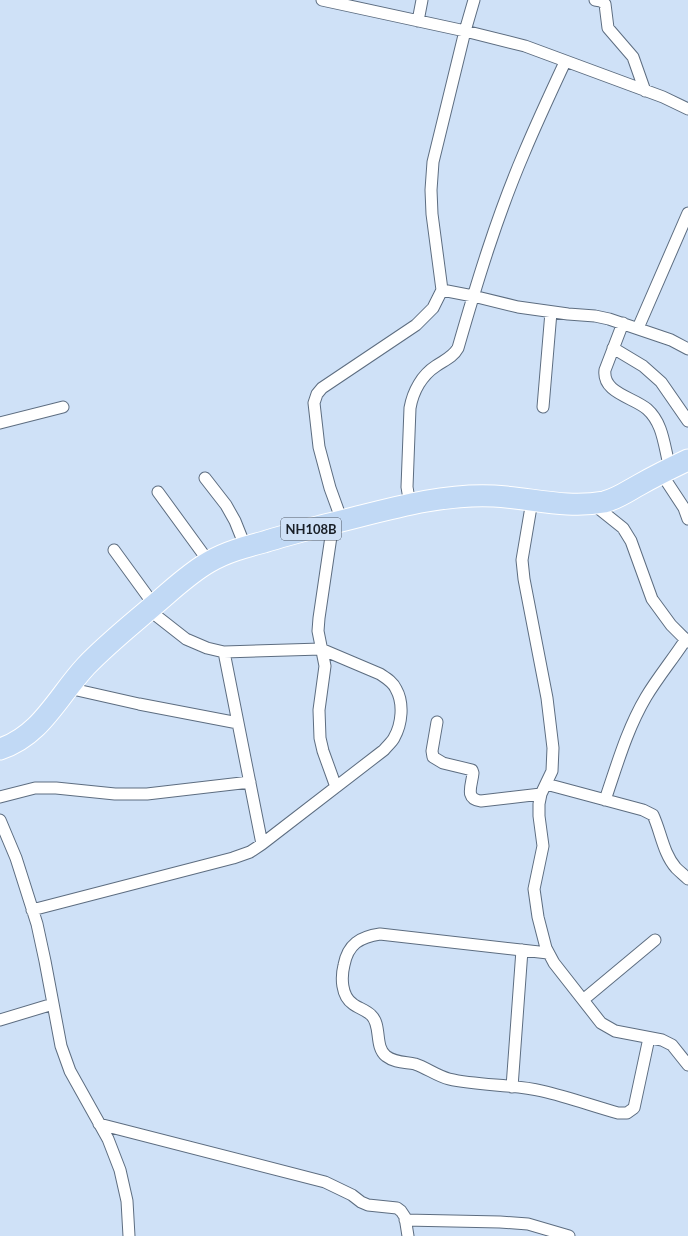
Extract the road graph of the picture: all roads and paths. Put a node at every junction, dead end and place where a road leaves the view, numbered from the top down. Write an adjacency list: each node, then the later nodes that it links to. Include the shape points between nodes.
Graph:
1 (322, 0): 5 (street)
2 (422, 0): 5 (street)
3 (474, 0): 6 (street)
4 (595, 0): 8 (street, via 605,4 608,28 633,57)
5 (418, 21): 6 (street)
6 (465, 31): 7 (street, via 525,46); 11 (street, via 433,162 431,190 434,236)
7 (565, 62): 8 (street); 12 (street, via 524,153)
8 (645, 91): 9 (street)
9 (688, 109)
10 (688, 213): 15 (street)
11 (442, 290): 12 (street); 29 (street, via 433,308 416,325 322,388 317,394 314,403 319,447)
12 (473, 296): 13 (street); 27 (street, via 458,348 424,377 412,398 407,487)
13 (551, 312): 14 (street, via 595,316); 19 (street)
14 (623, 323): 15 (street); 16 (street)
15 (638, 328): 17 (street)
16 (613, 348): 20 (street, via 643,366 661,382); 22 (street, via 605,370 604,377 607,383 645,407 657,419)
17 (688, 349)
18 (63, 406): 21 (street)
19 (543, 407)
20 (688, 421)
21 (0, 423)
22 (673, 467): 26 (highway, NH108B, via 621,496); 28 (street)
23 (205, 478): 30 (street, via 226,505)
24 (158, 492): 32 (street)
25 (532, 501): 26 (highway, NH108B); 27 (highway, NH108B, via 494,496 445,499); 43 (street, via 522,560 547,698 553,748 552,771)
26 (592, 504): 34 (street, via 623,528 631,541 652,599 671,625)
27 (412, 505): 29 (highway, NH108B)
28 (688, 519)
29 (338, 522): 30 (highway, NH108B); 35 (street, via 319,618)
30 (245, 546): 32 (highway, NH108B)
31 (114, 550): 33 (street)
32 (209, 562): 33 (highway, NH108B, via 189,575)
33 (151, 608): 36 (street, via 186,639); 37 (highway, NH108B, via 86,666)
34 (687, 641): 45 (street, via 646,697 637,714)
35 (321, 648): 36 (street); 42 (street, via 326,666 319,710 320,738); 42 (street, via 388,679 396,688 401,702 401,716 394,738 384,750)
36 (224, 652): 39 (street)
37 (68, 688): 39 (street); 40 (highway, NH108B, via 37,727 23,739)
38 (437, 722): 43 (street, via 433,757 443,763 472,770 470,792 475,800)
39 (238, 723): 41 (street)
40 (0, 749)
41 (250, 782): 44 (street, via 147,794 35,788); 47 (street)
42 (336, 787): 47 (street)
43 (544, 789): 45 (street); 52 (street, via 539,804 543,846 534,895 540,930)
44 (0, 797)
45 (605, 800): 48 (street, via 653,815 670,859)
46 (0, 820): 49 (street, via 16,858)
47 (262, 844): 49 (street, via 233,858)
48 (688, 879)
49 (32, 910): 54 (street)
50 (655, 940): 53 (street)
51 (522, 950): 52 (street); 58 (street); 58 (street, via 380,934 366,936 349,950 342,972 344,992 353,1004 372,1015 379,1044 388,1058 416,1065 447,1079)
52 (548, 953): 53 (street)
53 (583, 1000): 56 (street, via 607,1027)
54 (53, 1004): 55 (street); 59 (street, via 61,1046 70,1071)
55 (0, 1020)
56 (650, 1038): 57 (street, via 672,1045); 58 (street, via 634,1108 627,1113 618,1114 542,1091)
57 (688, 1065)
58 (512, 1087)
59 (99, 1124): 60 (street, via 325,1182 368,1205 397,1208); 61 (street, via 120,1170 127,1201)
60 (405, 1220): 62 (street); 63 (street, via 528,1224)
61 (129, 1236)
62 (408, 1236)
63 (569, 1236)

